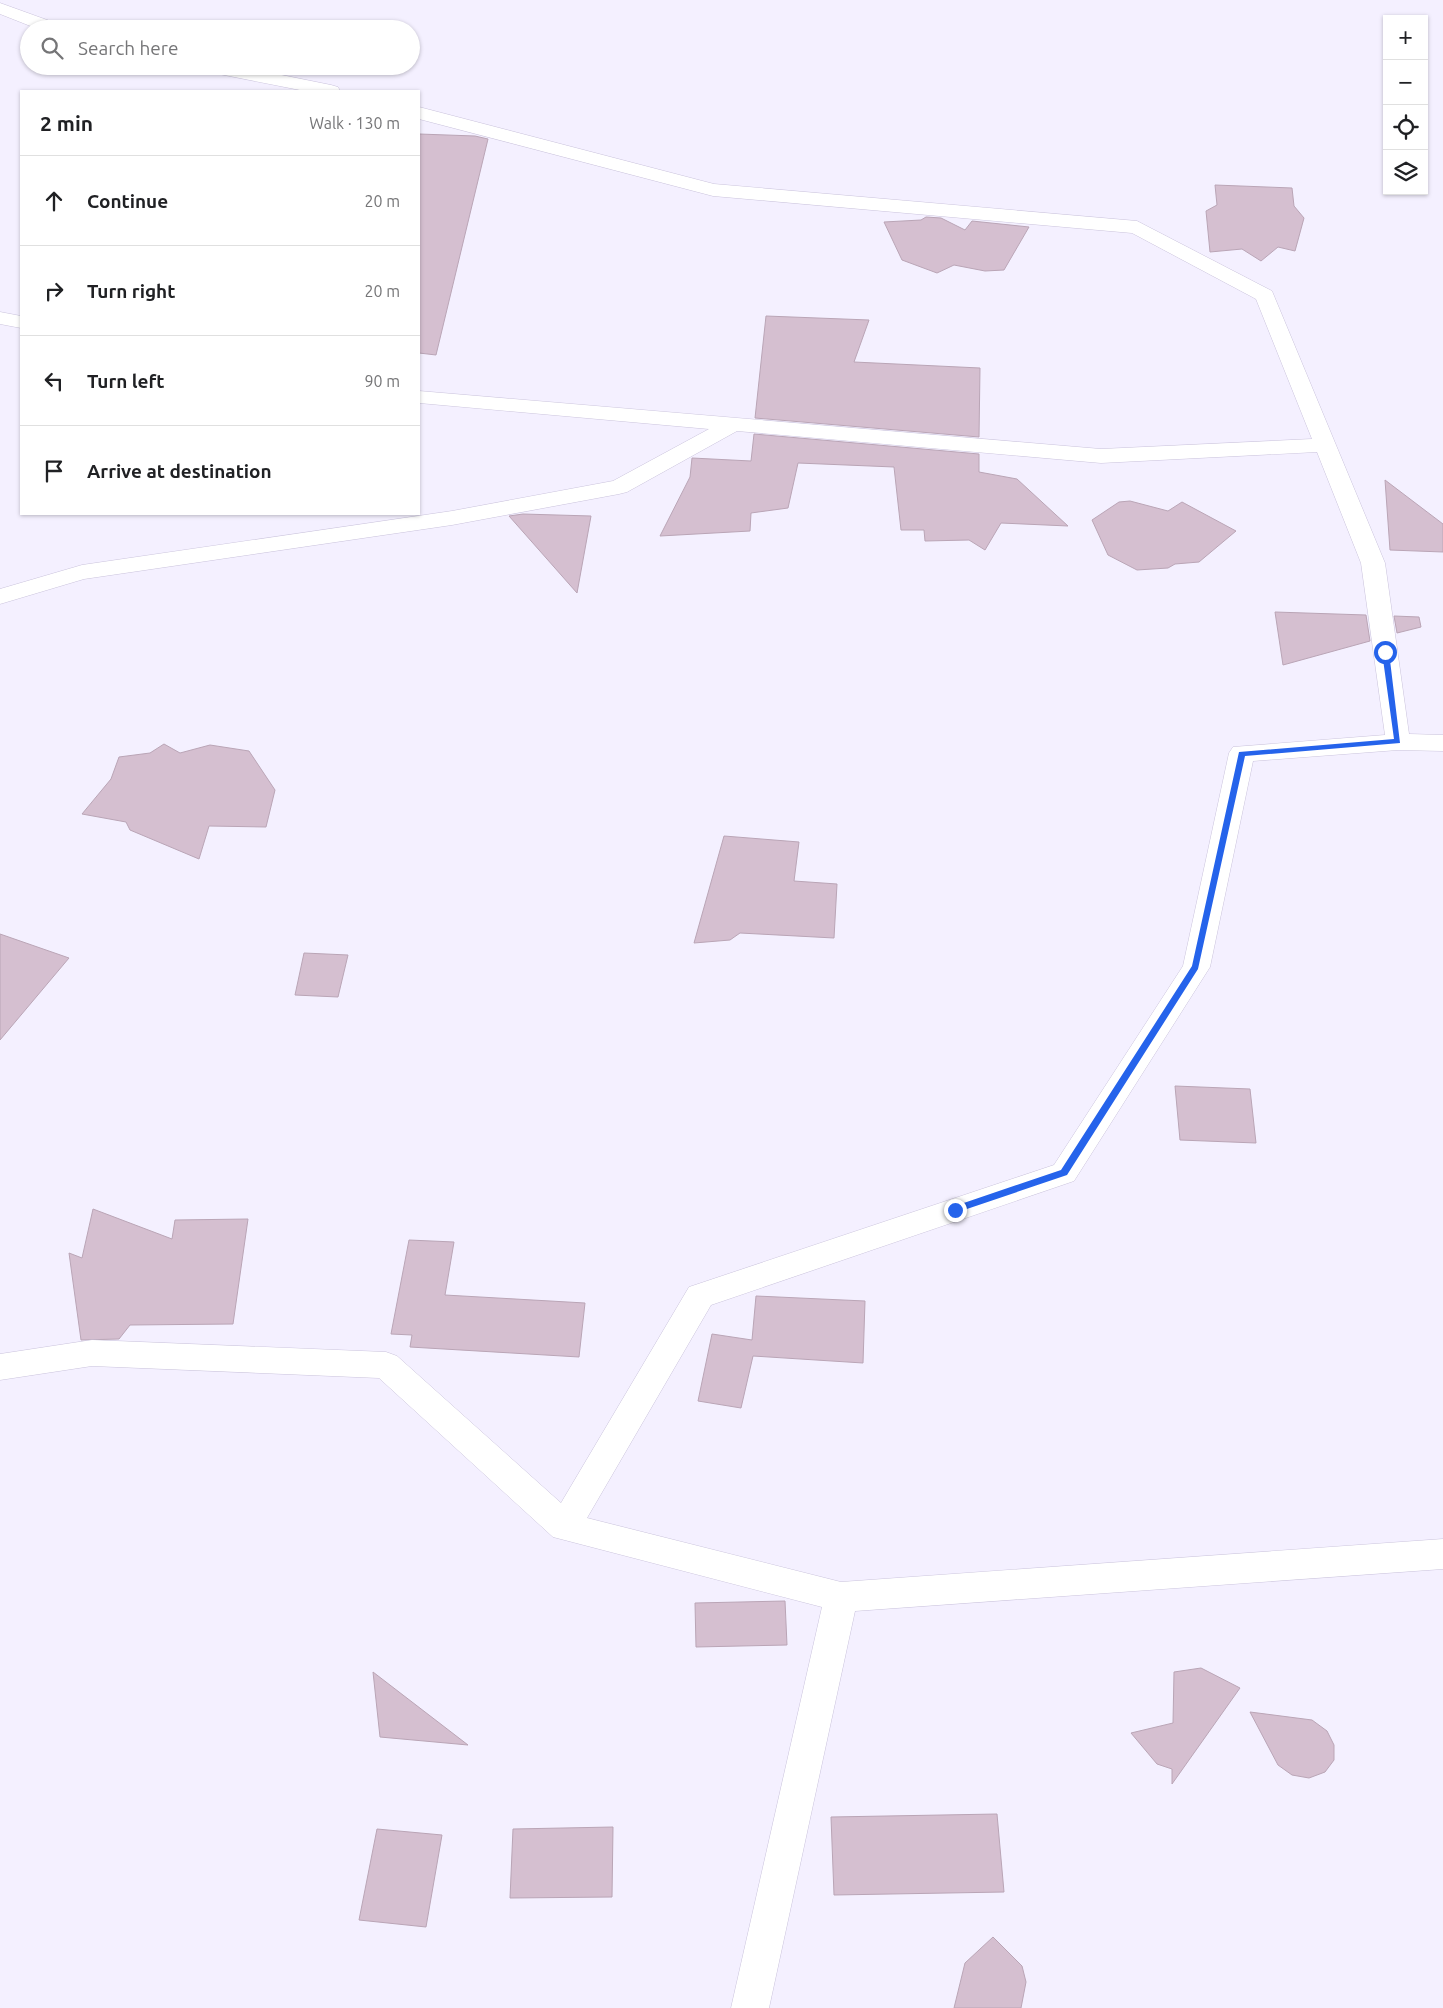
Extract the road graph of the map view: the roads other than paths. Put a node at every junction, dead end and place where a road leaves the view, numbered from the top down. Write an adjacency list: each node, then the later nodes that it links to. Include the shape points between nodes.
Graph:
1 (0, 8): 2 (street)
2 (31, 20)
3 (253, 75): 4 (street)
4 (326, 90)
5 (420, 113): 10 (street, via 713,190 1137,228 1265,295)
6 (0, 318): 7 (street)
7 (20, 322)
8 (420, 397): 9 (street)
9 (732, 425): 10 (street, via 1100,456); 11 (street, via 618,487 452,518 82,572)
10 (1325, 445): 12 (street, via 1373,563)
11 (0, 596)
12 (1398, 742): 13 (street); 15 (street, via 1242,754 1196,967 1064,1172 700,1296)
13 (1443, 743)
14 (0, 1367): 15 (street, via 92,1353 386,1365)
15 (564, 1527): 17 (street)
16 (1443, 1554): 17 (street)
17 (841, 1597): 18 (street)
18 (750, 2008)

